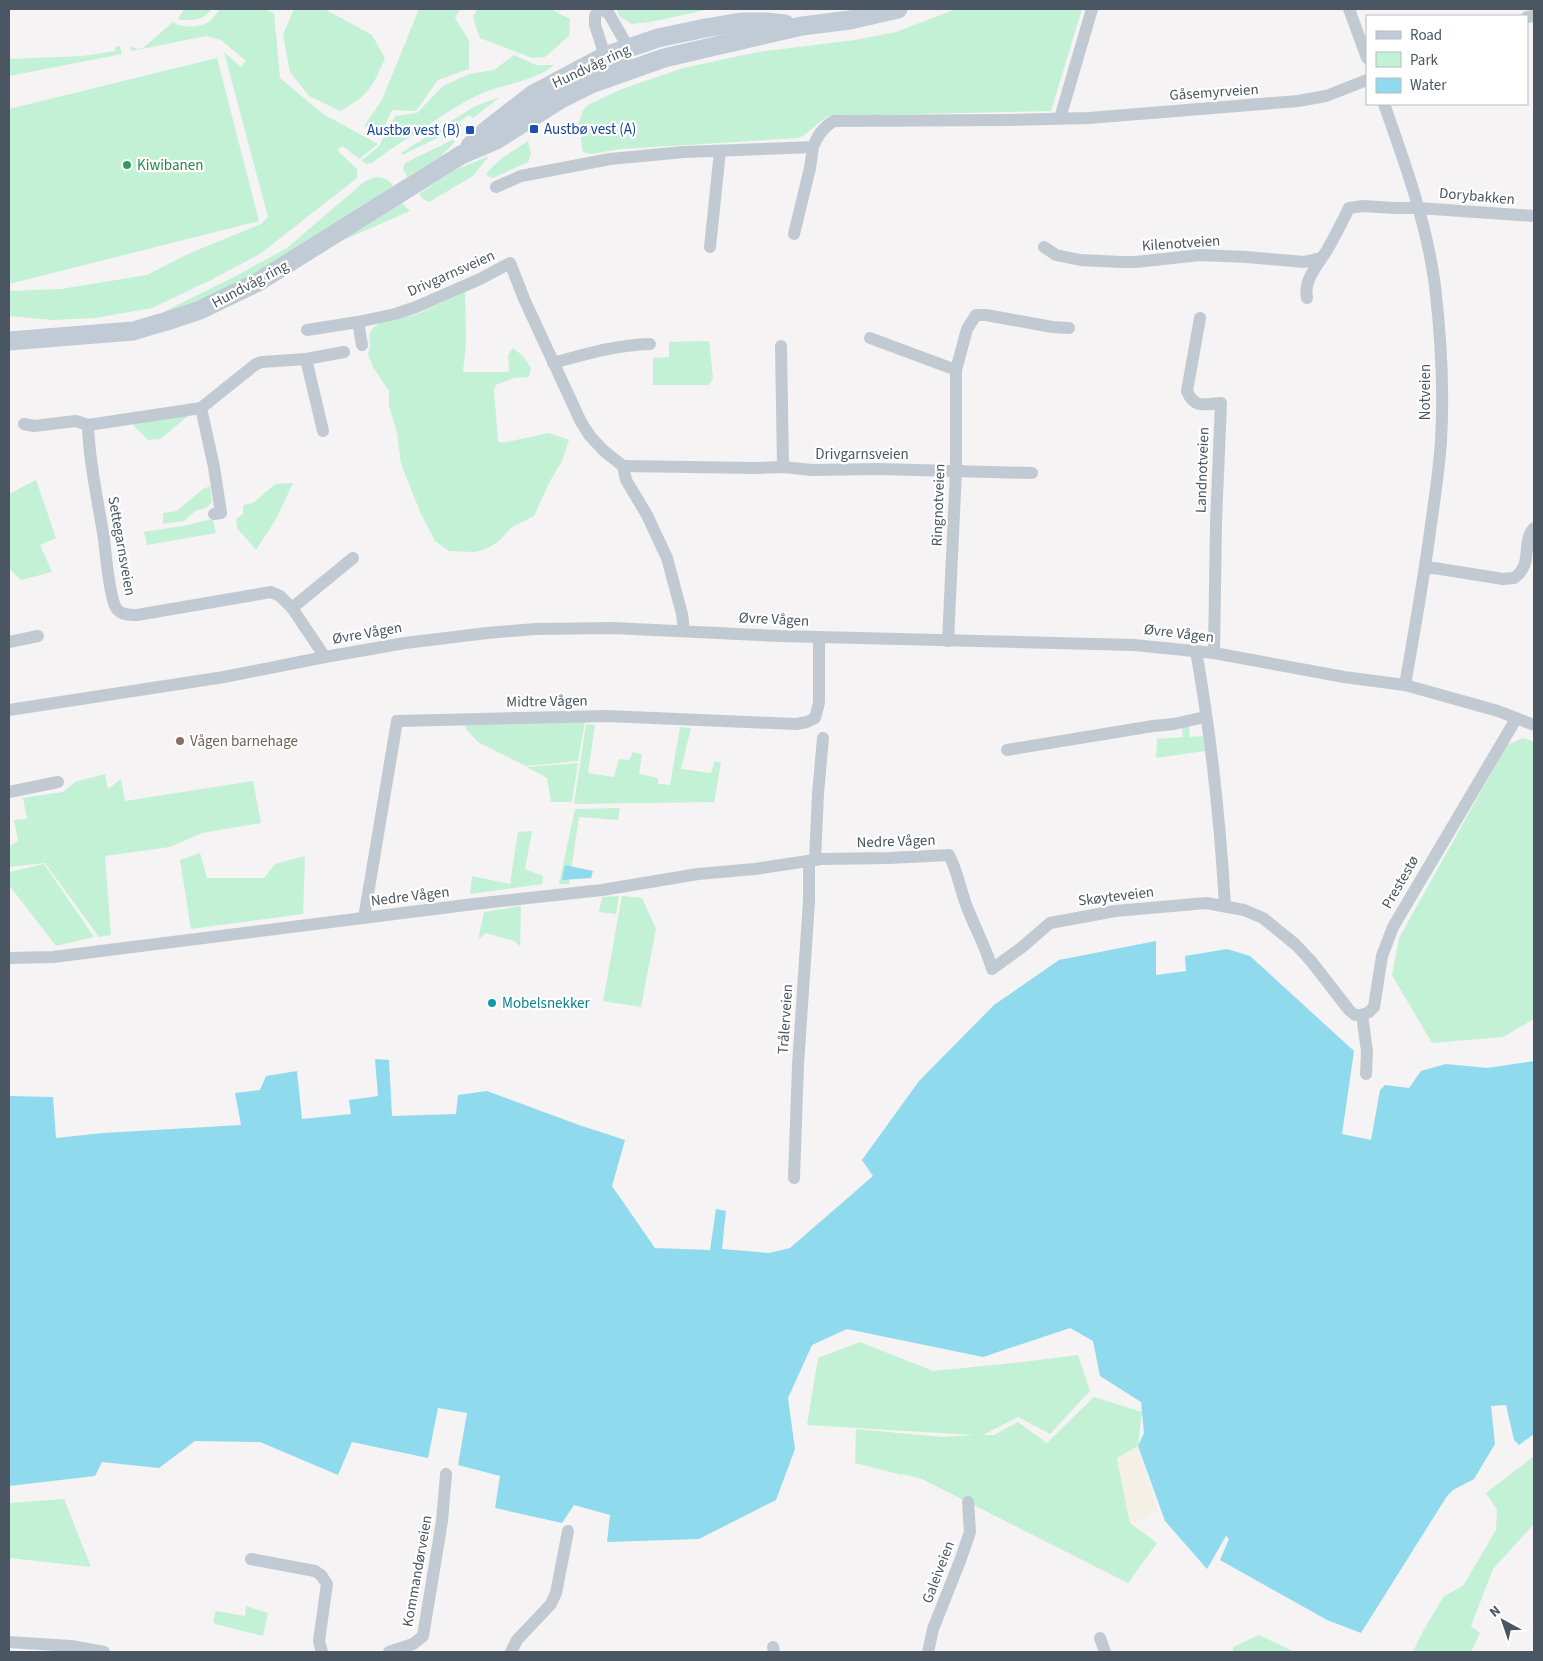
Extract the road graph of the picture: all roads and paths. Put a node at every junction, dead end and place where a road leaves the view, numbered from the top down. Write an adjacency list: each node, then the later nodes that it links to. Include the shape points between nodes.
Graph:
1 (601, 9): 6 (street, via 609,14); 8 (street, via 595,16 595,25)
2 (898, 9): 5 (main road, Hundvåg ring)
3 (1092, 9): 12 (street)
4 (1350, 9): 7 (street)
5 (802, 26): 6 (main road, Hundvåg ring, via 741,22); 9 (main road, Hundvåg ring, via 664,58)
6 (628, 47): 8 (main road, Hundvåg ring); 9 (street)
7 (1366, 55)
8 (605, 56): 9 (street); 15 (main road, Hundvåg ring, via 532,95)
9 (623, 73): 15 (main road, Hundvåg ring, via 561,99 496,140)
10 (1366, 80): 12 (street, Gåsemyrveien, via 1326,96 1298,101)
11 (1384, 105): 17 (street, Notveien)
12 (1060, 118): 13 (street, Gåsemyrveien, via 834,122 817,137)
13 (814, 147): 14 (street); 19 (street, Gåsemyrveien)
14 (720, 151): 16 (street, via 610,158 522,176); 20 (street)
15 (460, 156): 29 (main road, Hundvåg ring, via 258,282 200,310)
16 (496, 187)
17 (1418, 208): 18 (street, Dorybakken); 22 (street, via 1349,208); 50 (street, Notveien, via 1435,285 1441,371 1440,451)
18 (1534, 216)
19 (794, 234)
20 (710, 247)
21 (1044, 247): 22 (street, Kilenotveien, via 1056,255 1080,260 1121,262 1200,255 1304,262)
22 (1321, 258): 23 (street, via 1305,290)
23 (1307, 298)
24 (1200, 318): 58 (street, Landnotveien, via 1187,392 1196,404 1221,403)
25 (358, 322): 28 (street, Drivgarnsveien); 33 (street); 37 (street, Drivgarnsveien, via 416,307 510,263)
26 (1069, 328): 38 (street, Ringnotveien, via 976,315 967,329)
27 (9, 330): 29 (main road, Hundvåg ring)
28 (307, 330)
29 (133, 331): 31 (main road, Hundvåg ring)
30 (870, 338): 38 (street)
31 (9, 341)
32 (650, 344): 37 (street, via 606,348)
33 (362, 345)
34 (781, 346): 44 (street)
35 (344, 352): 36 (street)
36 (306, 359): 39 (street, via 256,364); 42 (street)
37 (553, 363): 43 (street, Drivgarnsveien, via 590,436)
38 (956, 370): 45 (street, Ringnotveien)
39 (201, 408): 41 (street); 47 (street, via 222,512)
40 (24, 424): 41 (street, via 34,426 76,421)
41 (88, 425): 51 (street, Settegarnsveien, via 109,576 117,610 125,615 137,615 271,592)
42 (323, 431)
43 (623, 466): 44 (street, Drivgarnsveien); 52 (street, via 626,480 667,558)
44 (783, 467): 45 (street, Drivgarnsveien)
45 (956, 470): 46 (street, Drivgarnsveien); 55 (street, Ringnotveien)
46 (1032, 473)
47 (214, 514)
48 (1534, 528): 50 (street, via 1528,536 1528,551 1522,570 1514,578)
49 (353, 558): 51 (street)
50 (1425, 568): 60 (street, Notveien)
51 (292, 608): 59 (street, Settegarnsveien)
52 (684, 631): 54 (street, Øvre Vågen); 59 (street, Øvre Vågen, via 513,630)
53 (38, 636): 56 (street)
54 (818, 637): 55 (street, Øvre Vågen); 71 (street, Midtre Vågen, via 819,703 815,718 807,722 762,724 627,716 397,721)
55 (948, 641): 57 (street, Øvre Vågen, via 1134,645)
56 (9, 642)
57 (1196, 651): 58 (street, Øvre Vågen); 62 (street)
58 (1214, 653): 60 (street, Øvre Vågen)
59 (326, 657): 61 (street, Øvre Vågen, via 224,677)
60 (1405, 685): 63 (street, Øvre Vågen)
61 (9, 710)
62 (1205, 717): 66 (street); 70 (street, via 1220,825)
63 (1516, 719): 64 (street, Øvre Vågen); 74 (street, Prestestø, via 1393,927 1382,956 1374,1007)
64 (1534, 725)
65 (823, 738): 69 (street)
66 (1008, 750)
67 (58, 782): 68 (street)
68 (9, 792)
69 (812, 861): 71 (street, Nedre Vågen); 72 (street, Nedre Vågen, via 949,855); 76 (street, Trålerveien)
70 (1225, 906): 72 (street, Skøyteveien, via 1206,903 1115,911 1050,923 992,969); 74 (street, Skøyteveien, via 1263,918 1311,961 1349,1010 1355,1015)
71 (364, 918): 73 (street, Nedre Vågen, via 53,957)
72 (982, 938)
73 (9, 958)
74 (1362, 1015): 75 (street)
75 (1366, 1074)
76 (794, 1178)
77 (446, 1474): 85 (street, Kommandørveien, via 442,1522 423,1636 413,1644)
78 (968, 1502): 87 (street, Galeiveien, via 970,1532 935,1624)
79 (568, 1530): 86 (street, via 551,1604 517,1640)
80 (252, 1559): 84 (street, via 315,1571 325,1579 327,1589 319,1641)
81 (1100, 1638): 88 (street)
82 (9, 1642): 83 (street)
83 (104, 1652)
84 (322, 1652)
85 (389, 1652)
86 (511, 1652)
87 (928, 1652)
88 (1105, 1652)

